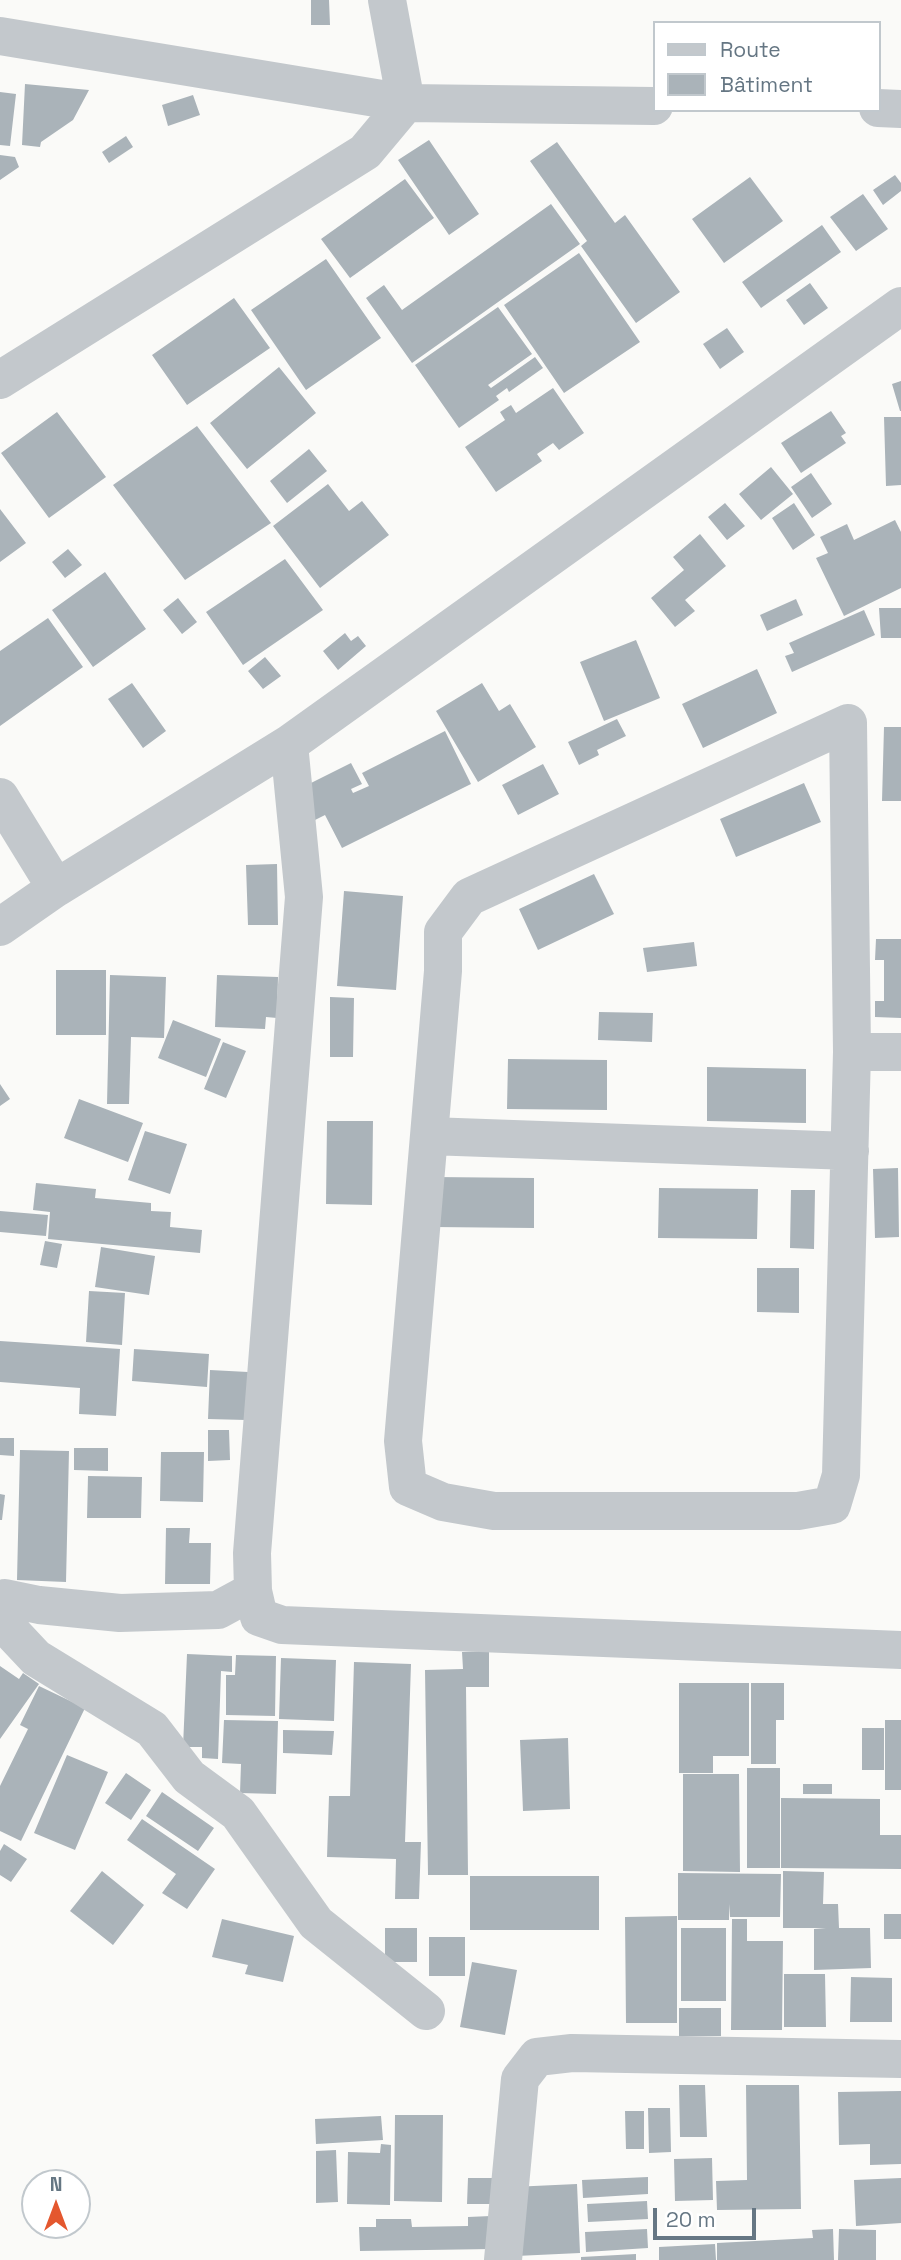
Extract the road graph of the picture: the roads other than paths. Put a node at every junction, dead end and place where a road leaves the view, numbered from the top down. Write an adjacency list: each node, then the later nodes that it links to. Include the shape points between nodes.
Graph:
1 (387, 0): 3 (street)
2 (0, 36): 3 (street)
3 (406, 103): 4 (street); 8 (street, via 365,152)
4 (652, 106)
5 (880, 108): 6 (street)
6 (901, 109)
7 (901, 306): 9 (street)
8 (0, 380)
9 (289, 744): 11 (street); 17 (street, via 304,897 252,1553)
10 (0, 797): 11 (street)
11 (56, 888): 12 (street)
12 (0, 927)
13 (852, 1052): 14 (street); 15 (street, via 848,723 469,897 443,932); 16 (street)
14 (901, 1052)
15 (429, 1136): 16 (street); 16 (street, via 403,1441 408,1487 443,1502 494,1511 798,1511 832,1505 841,1475)
16 (850, 1151)
17 (253, 1591): 18 (street, via 218,1610 120,1613); 19 (street, via 259,1617 282,1625)
18 (2, 1597): 20 (street, via 5,1625 36,1657 152,1729 189,1777 238,1813 316,1923)
19 (901, 1650)
20 (426, 2011)
21 (901, 2059): 22 (street, via 572,2053 537,2057 520,2078)
22 (503, 2260)

